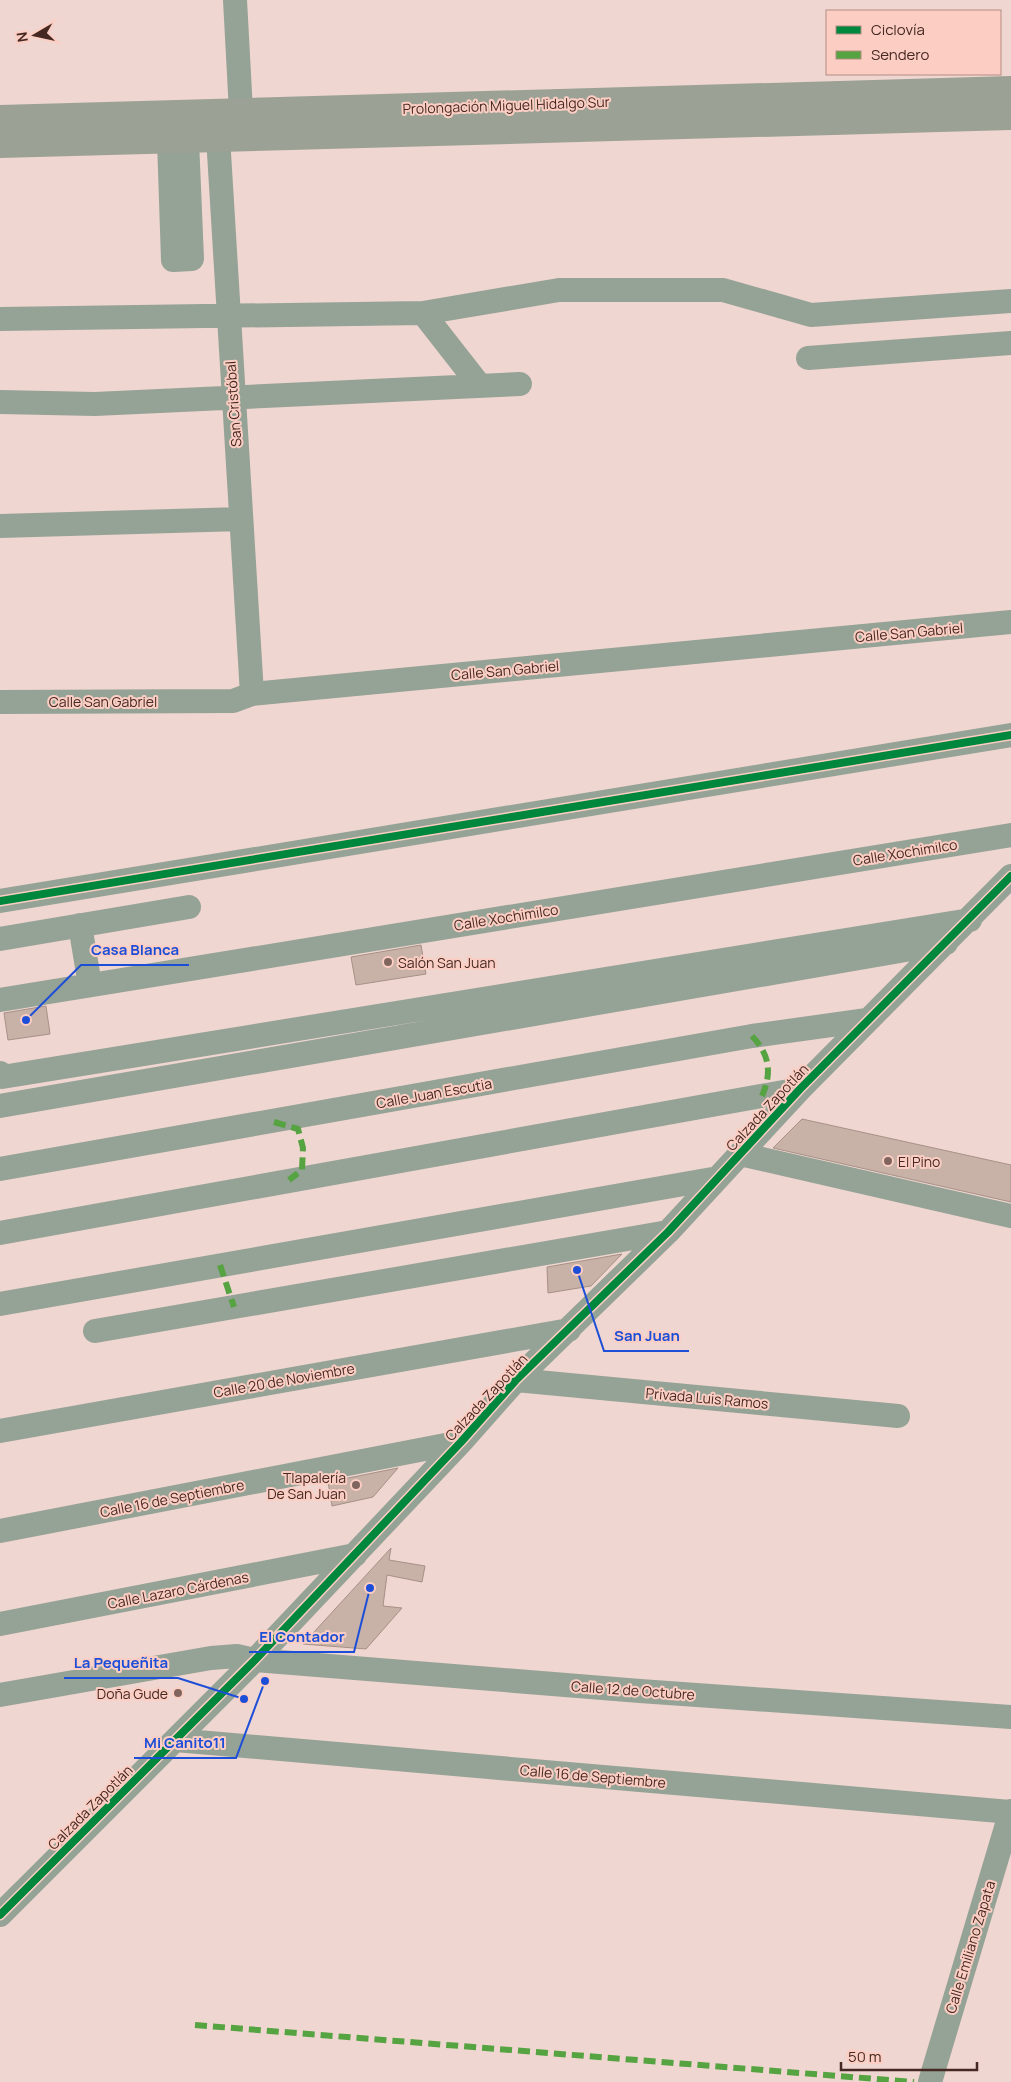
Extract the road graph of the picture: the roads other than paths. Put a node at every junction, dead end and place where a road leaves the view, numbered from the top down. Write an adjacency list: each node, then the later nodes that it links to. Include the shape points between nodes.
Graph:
1 (235, 0): 5 (street, San Cristóbal)
2 (1011, 90): 5 (main road, Prolongación Miguel Hidalgo Sur)
3 (1011, 116): 5 (main road, Prolongación Miguel Hidalgo Sur)
4 (0, 119): 5 (main road, Prolongación Miguel Hidalgo Sur)
5 (230, 126): 6 (main road, Prolongación Miguel Hidalgo Sur, via 178,140); 9 (street, San Cristóbal)
6 (0, 144)
7 (1011, 301): 8 (street, via 812,315 723,290 559,290)
8 (423, 313): 9 (street); 14 (street)
9 (227, 314): 10 (street); 15 (street, San Cristóbal)
10 (0, 318)
11 (1011, 343): 12 (street)
12 (808, 358)
13 (520, 384): 14 (street)
14 (480, 386): 15 (street)
15 (233, 399): 16 (street, via 95,404); 17 (street, San Cristóbal)
16 (0, 402)
17 (241, 518): 18 (street); 20 (street, San Cristóbal)
18 (0, 526)
19 (1011, 622): 20 (street, Calle San Gabriel)
20 (252, 694): 21 (street, Calle San Gabriel, via 233,701)
21 (0, 702)
22 (1011, 735): 25 (street)
23 (1011, 835): 31 (street, Calle Xochimilco)
24 (1011, 876): 27 (street, Calzada Zapotlán)
25 (0, 901)
26 (190, 907): 28 (street)
27 (970, 920): 30 (street, Calzada Zapotlán); 34 (street, via 12,1075 2,1076)
28 (80, 926): 29 (street); 31 (street)
29 (0, 939)
30 (946, 943): 33 (street, Calzada Zapotlán); 36 (street)
31 (90, 986): 32 (street, Calle Xochimilco)
32 (0, 1000)
33 (867, 1020): 35 (street, Calzada Zapotlán); 38 (street, Calle Juan Escutia, via 752,1036)
34 (0, 1072)
35 (800, 1089): 37 (street, Calzada Zapotlán); 42 (street)
36 (0, 1106)
37 (740, 1154): 39 (street, Calzada Zapotlán); 40 (street)
38 (0, 1169)
39 (718, 1178): 41 (street, Calzada Zapotlán); 43 (street)
40 (1011, 1216)
41 (668, 1232): 44 (street, Calzada Zapotlán); 45 (street)
42 (0, 1233)
43 (0, 1304)
44 (569, 1330): 46 (street, Calzada Zapotlán); 48 (street, Calle 20 de Noviembre)
45 (95, 1331)
46 (516, 1380): 47 (street, Privada Luis Ramos); 49 (street, Calzada Zapotlán)
47 (898, 1416)
48 (0, 1431)
49 (461, 1442): 50 (street, Calle 16 de Septiembre); 51 (street, Calzada Zapotlán)
50 (0, 1531)
51 (355, 1556): 52 (street, Calle Lazaro Cárdenas); 53 (street, Calzada Zapotlán)
52 (0, 1624)
53 (255, 1660): 54 (street, Calle 12 de Octubre, via 237,1656 212,1658); 55 (street, Calle 12 de Octubre, via 640,1692); 56 (street, Calzada Zapotlán)
54 (0, 1695)
55 (1011, 1717)
56 (175, 1740): 57 (street, Calle 16 de Septiembre); 58 (street, Calzada Zapotlán)
57 (1011, 1812): 59 (street, Calle Emiliano Zapata)
58 (0, 1915)
59 (930, 2082)

